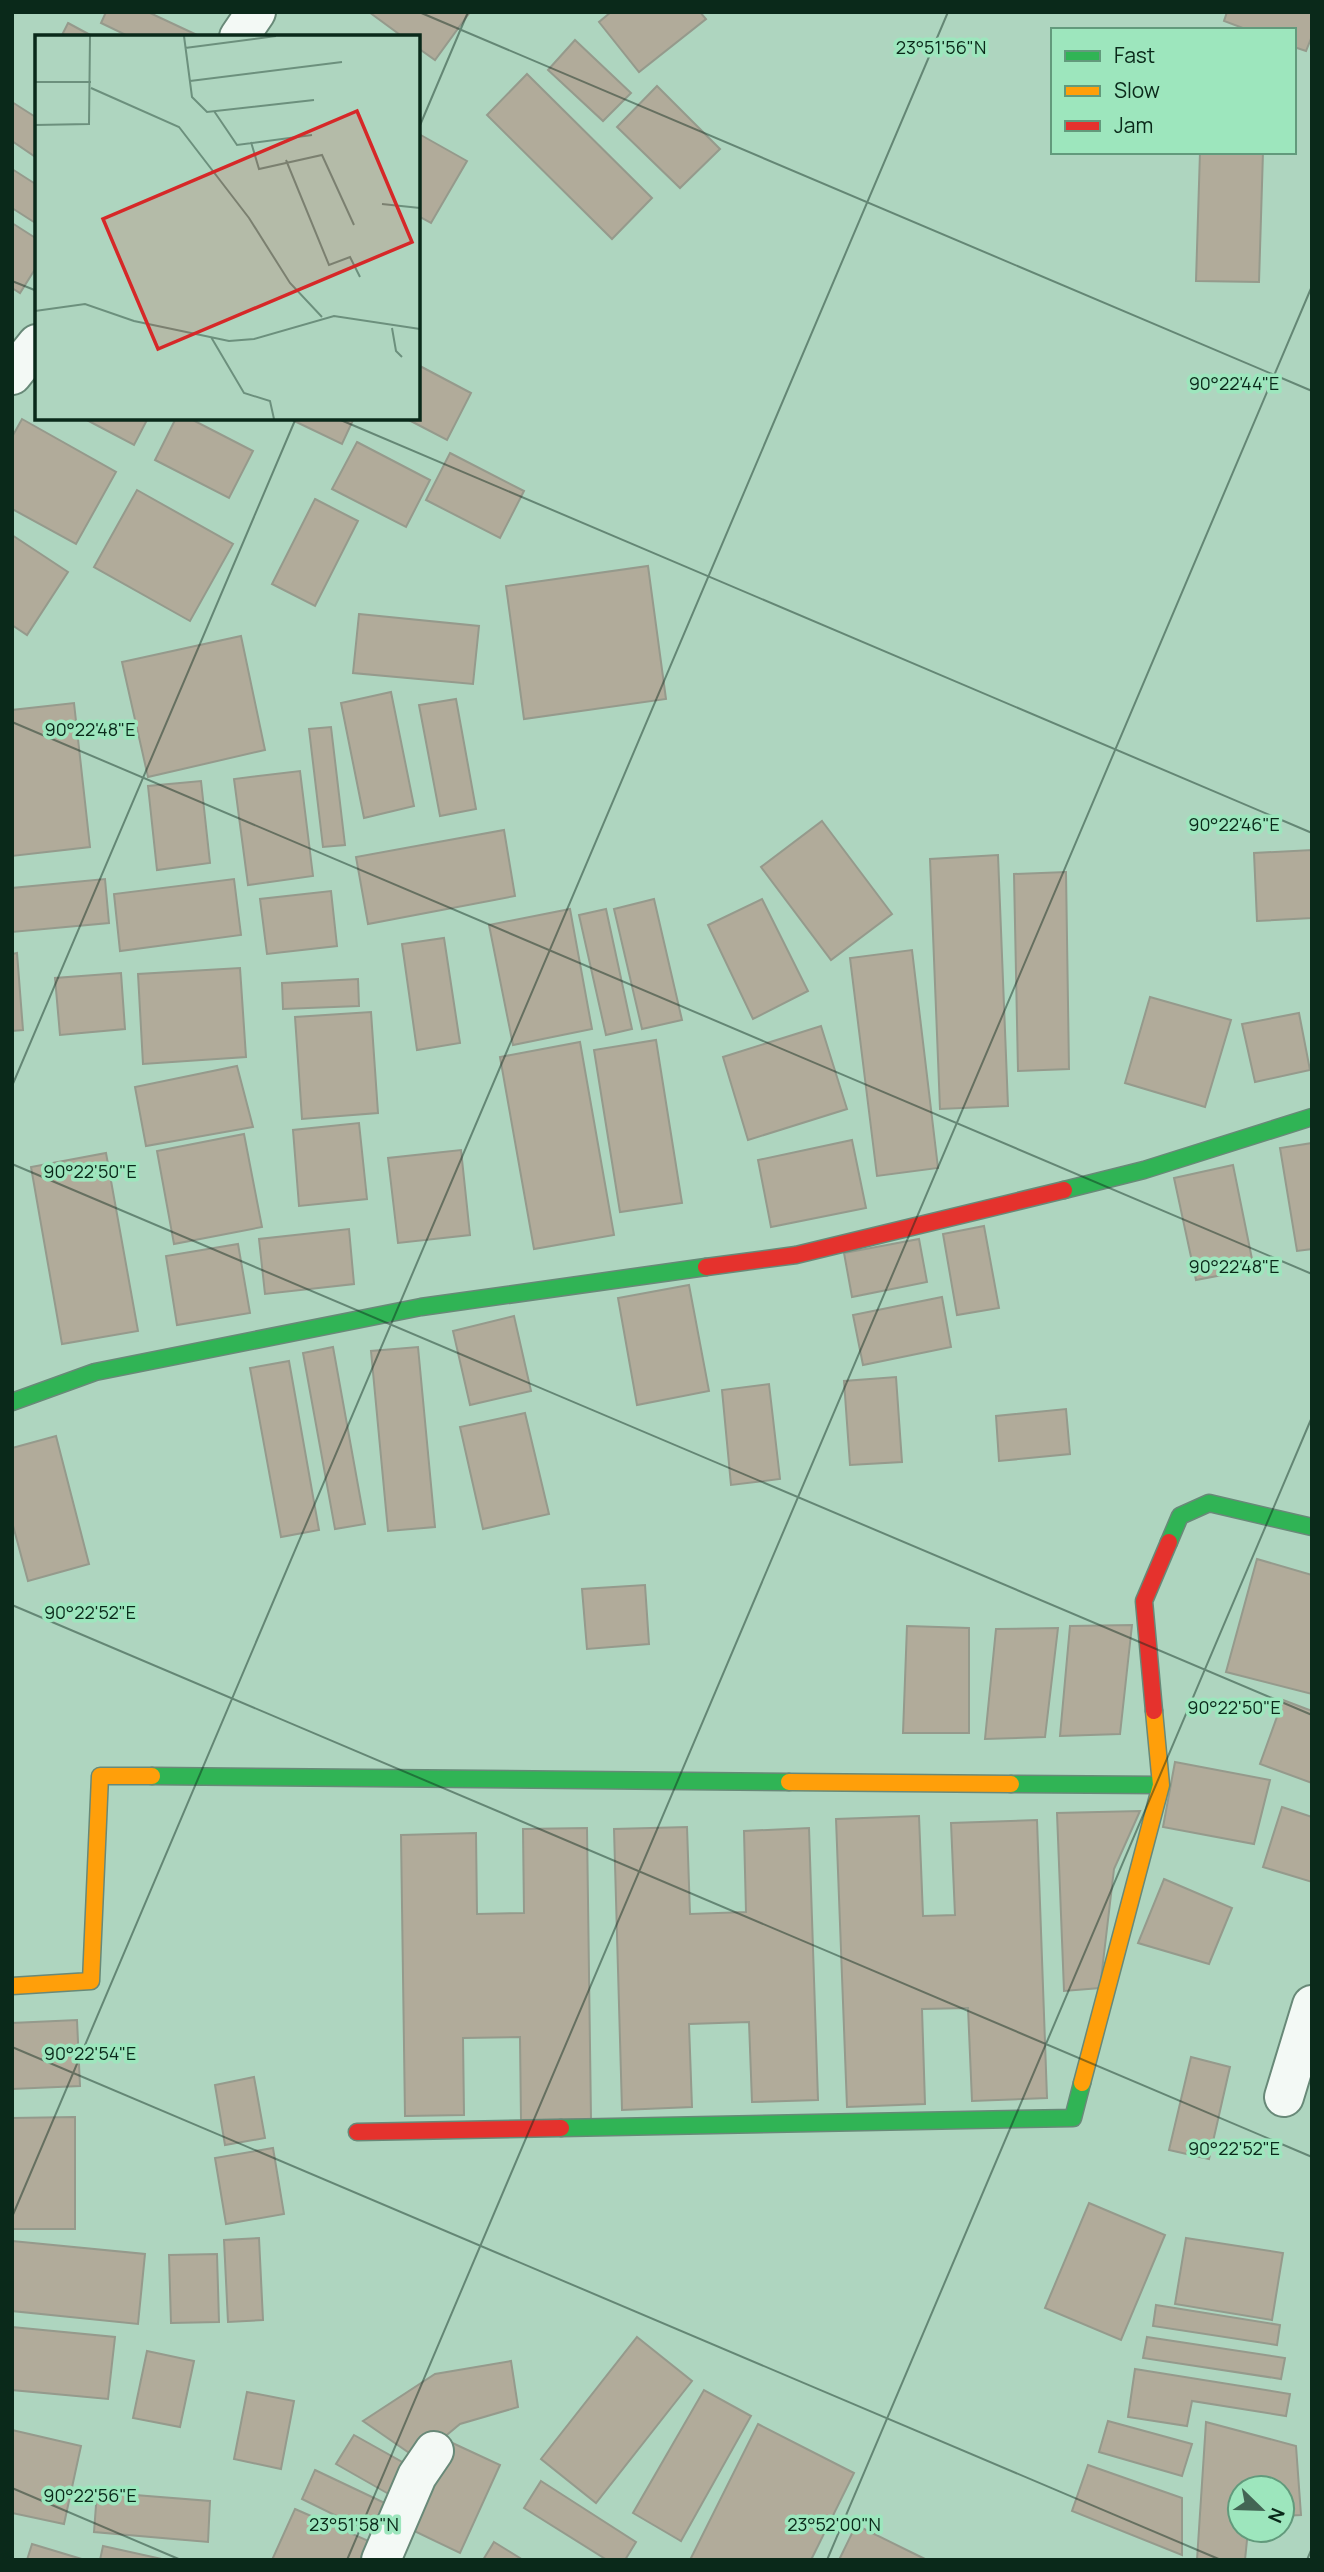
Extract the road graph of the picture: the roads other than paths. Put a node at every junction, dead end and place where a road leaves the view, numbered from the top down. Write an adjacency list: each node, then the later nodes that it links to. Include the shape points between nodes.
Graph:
1 (256, 12): 2 (street)
2 (240, 35)
3 (35, 346): 4 (street)
4 (12, 375)
5 (1312, 1117): 6 (street, via 1144,1170 796,1255 421,1307 95,1372)
6 (12, 1402)
7 (1312, 1527): 8 (street, via 1209,1503 1180,1516 1144,1601)
8 (1161, 1785): 9 (street, via 100,1776 91,1981); 12 (street, via 1073,2118)
9 (12, 1986)
10 (1312, 2005): 11 (street)
11 (1284, 2098)
12 (357, 2132)
13 (434, 2451): 14 (street, via 417,2476)
14 (381, 2560)

